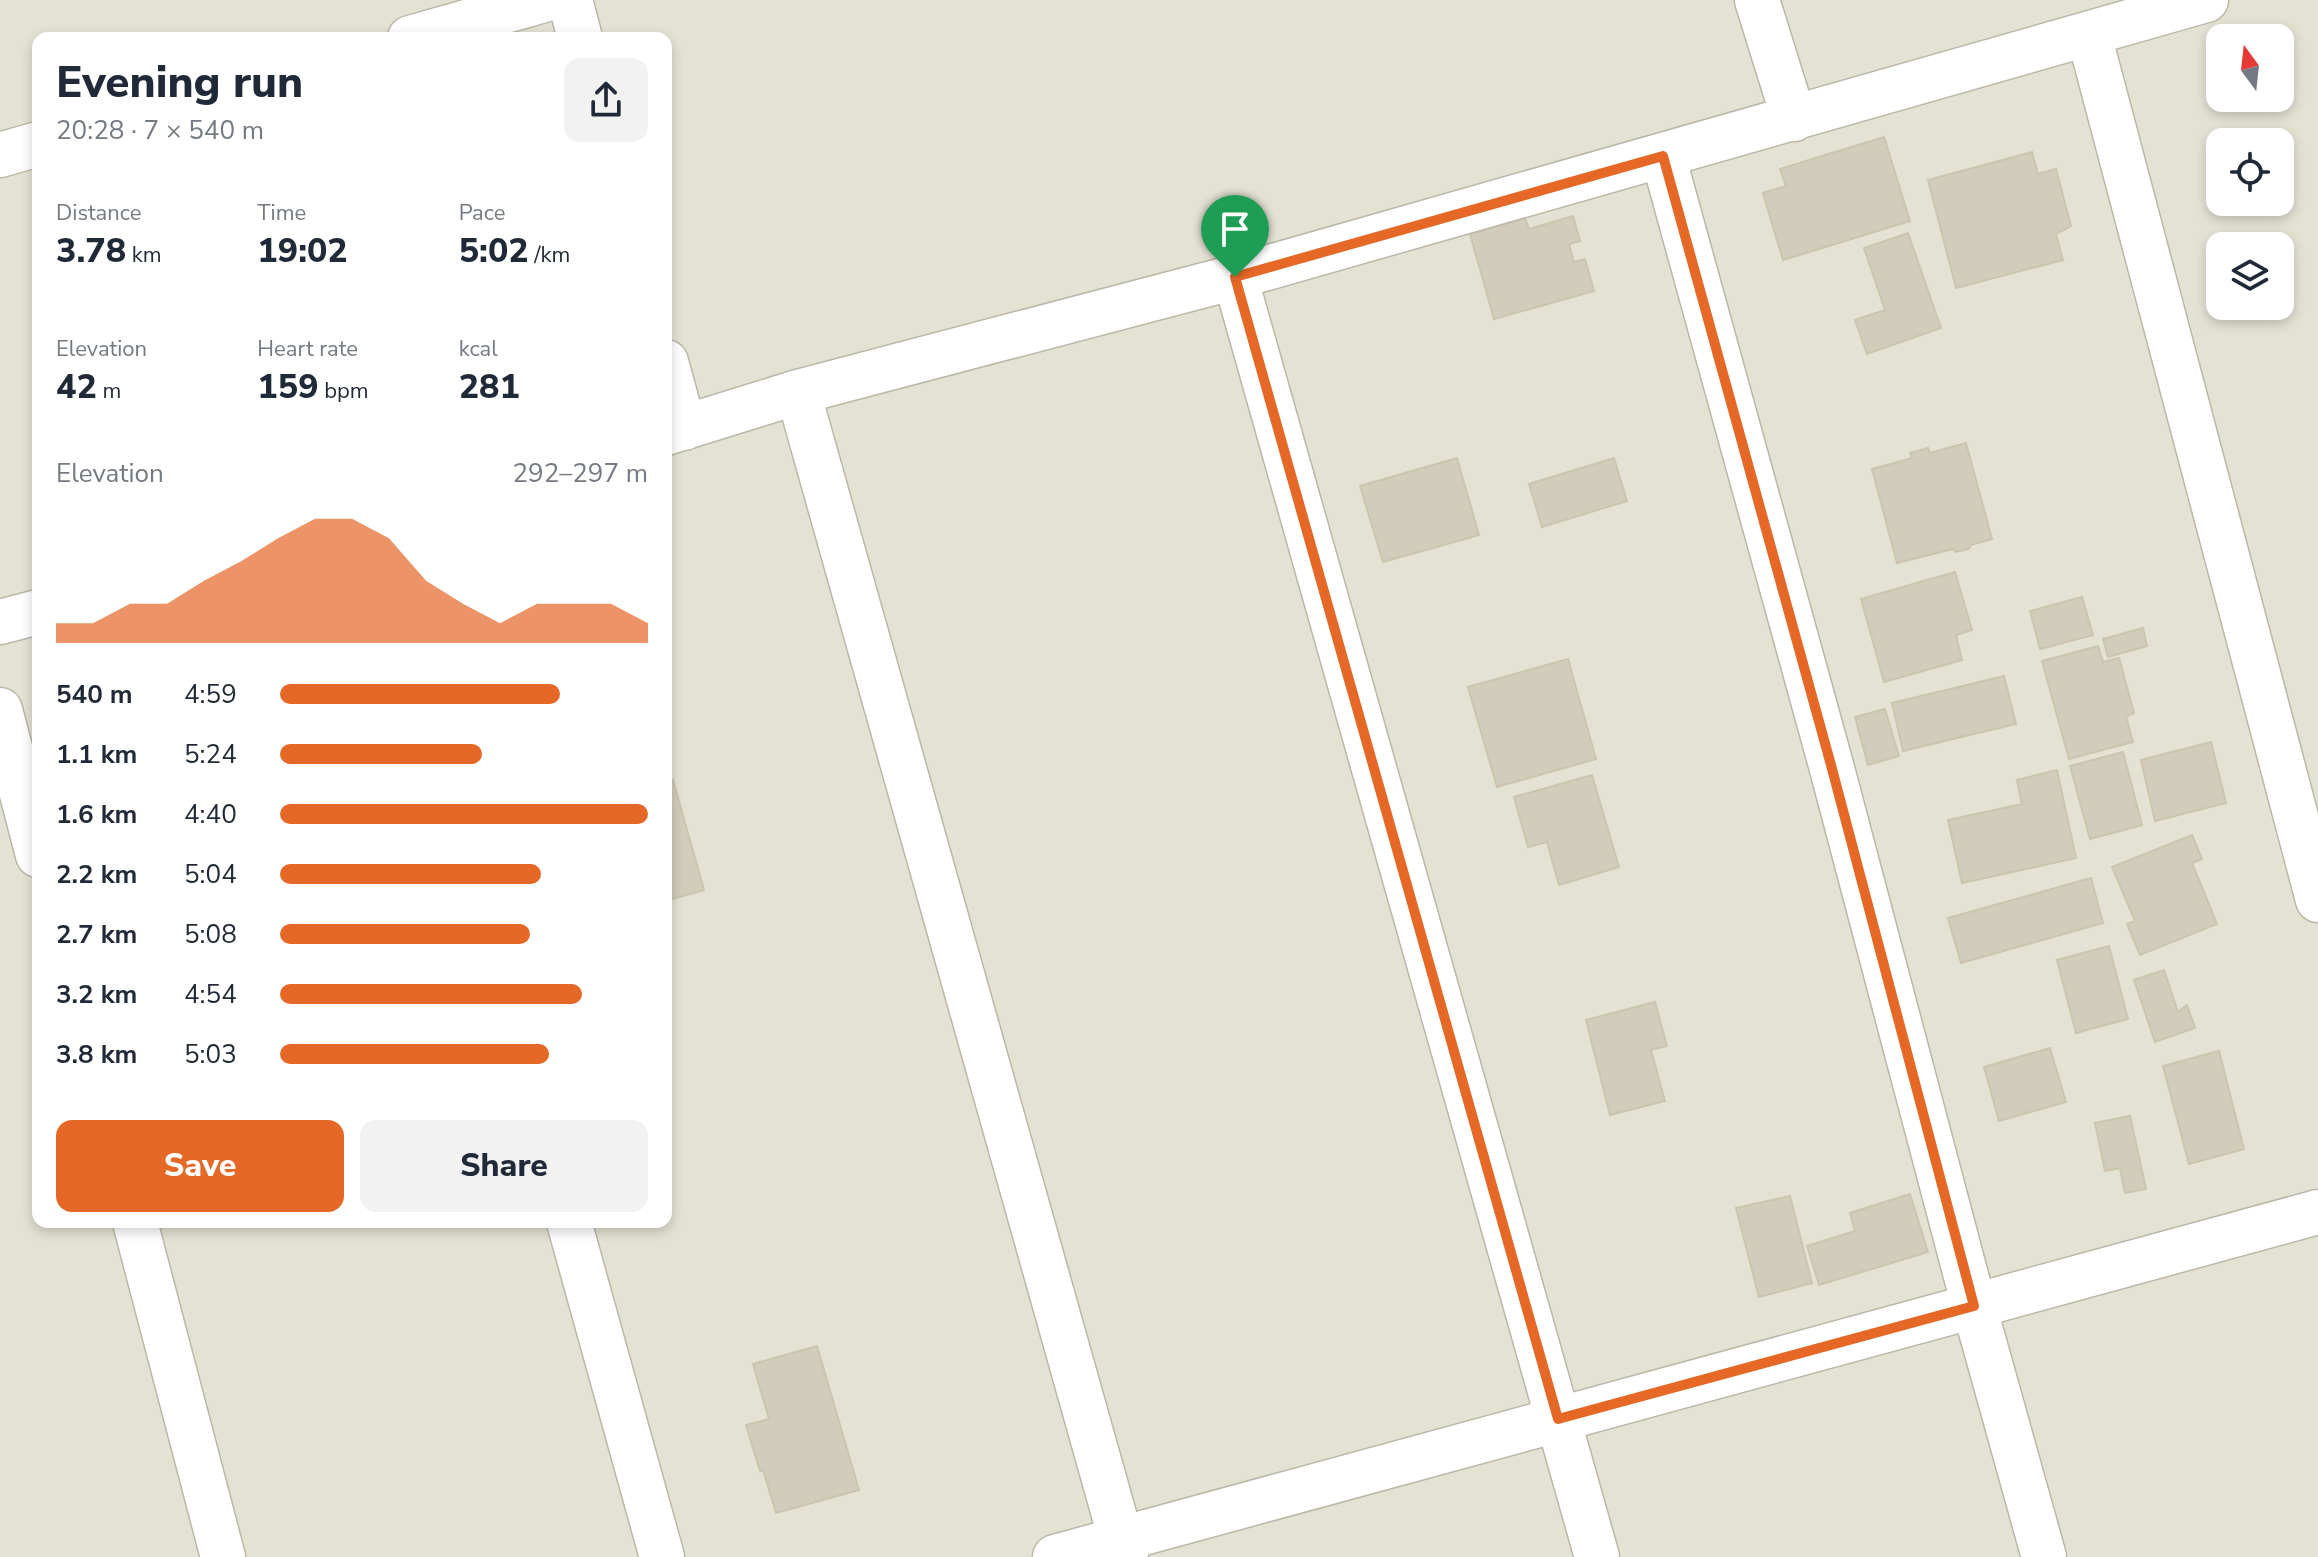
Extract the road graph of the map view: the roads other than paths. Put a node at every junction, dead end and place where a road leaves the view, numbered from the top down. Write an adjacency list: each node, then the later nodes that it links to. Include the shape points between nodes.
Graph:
1 (544, 0): 5 (street)
2 (570, 0): 6 (street)
3 (1757, 0): 8 (street)
4 (2206, 0): 7 (street)
5 (431, 32)
6 (578, 32)
7 (2089, 35): 8 (street); 20 (street)
8 (1794, 119): 11 (street)
9 (32, 146): 10 (street)
10 (0, 155)
11 (1663, 156): 12 (street); 24 (street)
12 (1235, 277): 13 (street); 25 (street)
13 (798, 392): 15 (street); 26 (street)
14 (672, 408): 15 (street)
15 (675, 431)
16 (32, 614): 17 (street)
17 (0, 622)
18 (0, 710): 19 (street)
19 (32, 832)
20 (2318, 900)
21 (2318, 1212): 24 (street)
22 (137, 1228): 27 (street)
23 (571, 1228): 28 (street)
24 (1974, 1306): 25 (street); 31 (street)
25 (1558, 1419): 26 (street); 30 (street)
26 (1124, 1548): 29 (street)
27 (223, 1557)
28 (662, 1557)
29 (1055, 1557)
30 (1597, 1557)
31 (2044, 1557)

